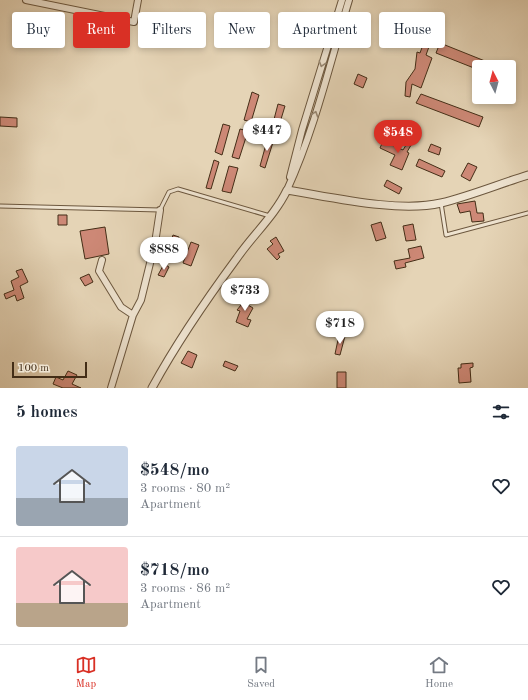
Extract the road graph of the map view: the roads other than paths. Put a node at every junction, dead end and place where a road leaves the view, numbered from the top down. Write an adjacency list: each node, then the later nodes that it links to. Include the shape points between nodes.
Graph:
1 (26, 0): 2 (street, via 134,22)
2 (138, 0)
3 (342, 0): 5 (street)
4 (349, 0): 6 (street)
5 (338, 12)
6 (346, 12)
7 (328, 48): 9 (street, one-way to 9)
8 (335, 48): 10 (street, one-way to 8)
9 (302, 130): 10 (street); 12 (street)
10 (309, 132): 12 (street)
11 (528, 175): 13 (street)
12 (287, 190): 13 (street, via 393,206); 17 (street)
13 (441, 204): 16 (lane, via 446,235)
14 (0, 206): 15 (lane)
15 (160, 210): 17 (lane, via 168,192 178,189); 19 (street, via 155,244 141,300)
16 (528, 213)
17 (270, 216): 21 (street, via 237,257 175,347)
18 (102, 260): 19 (street, via 99,271 121,307)
19 (133, 314): 20 (street)
20 (111, 388)
21 (152, 388)

